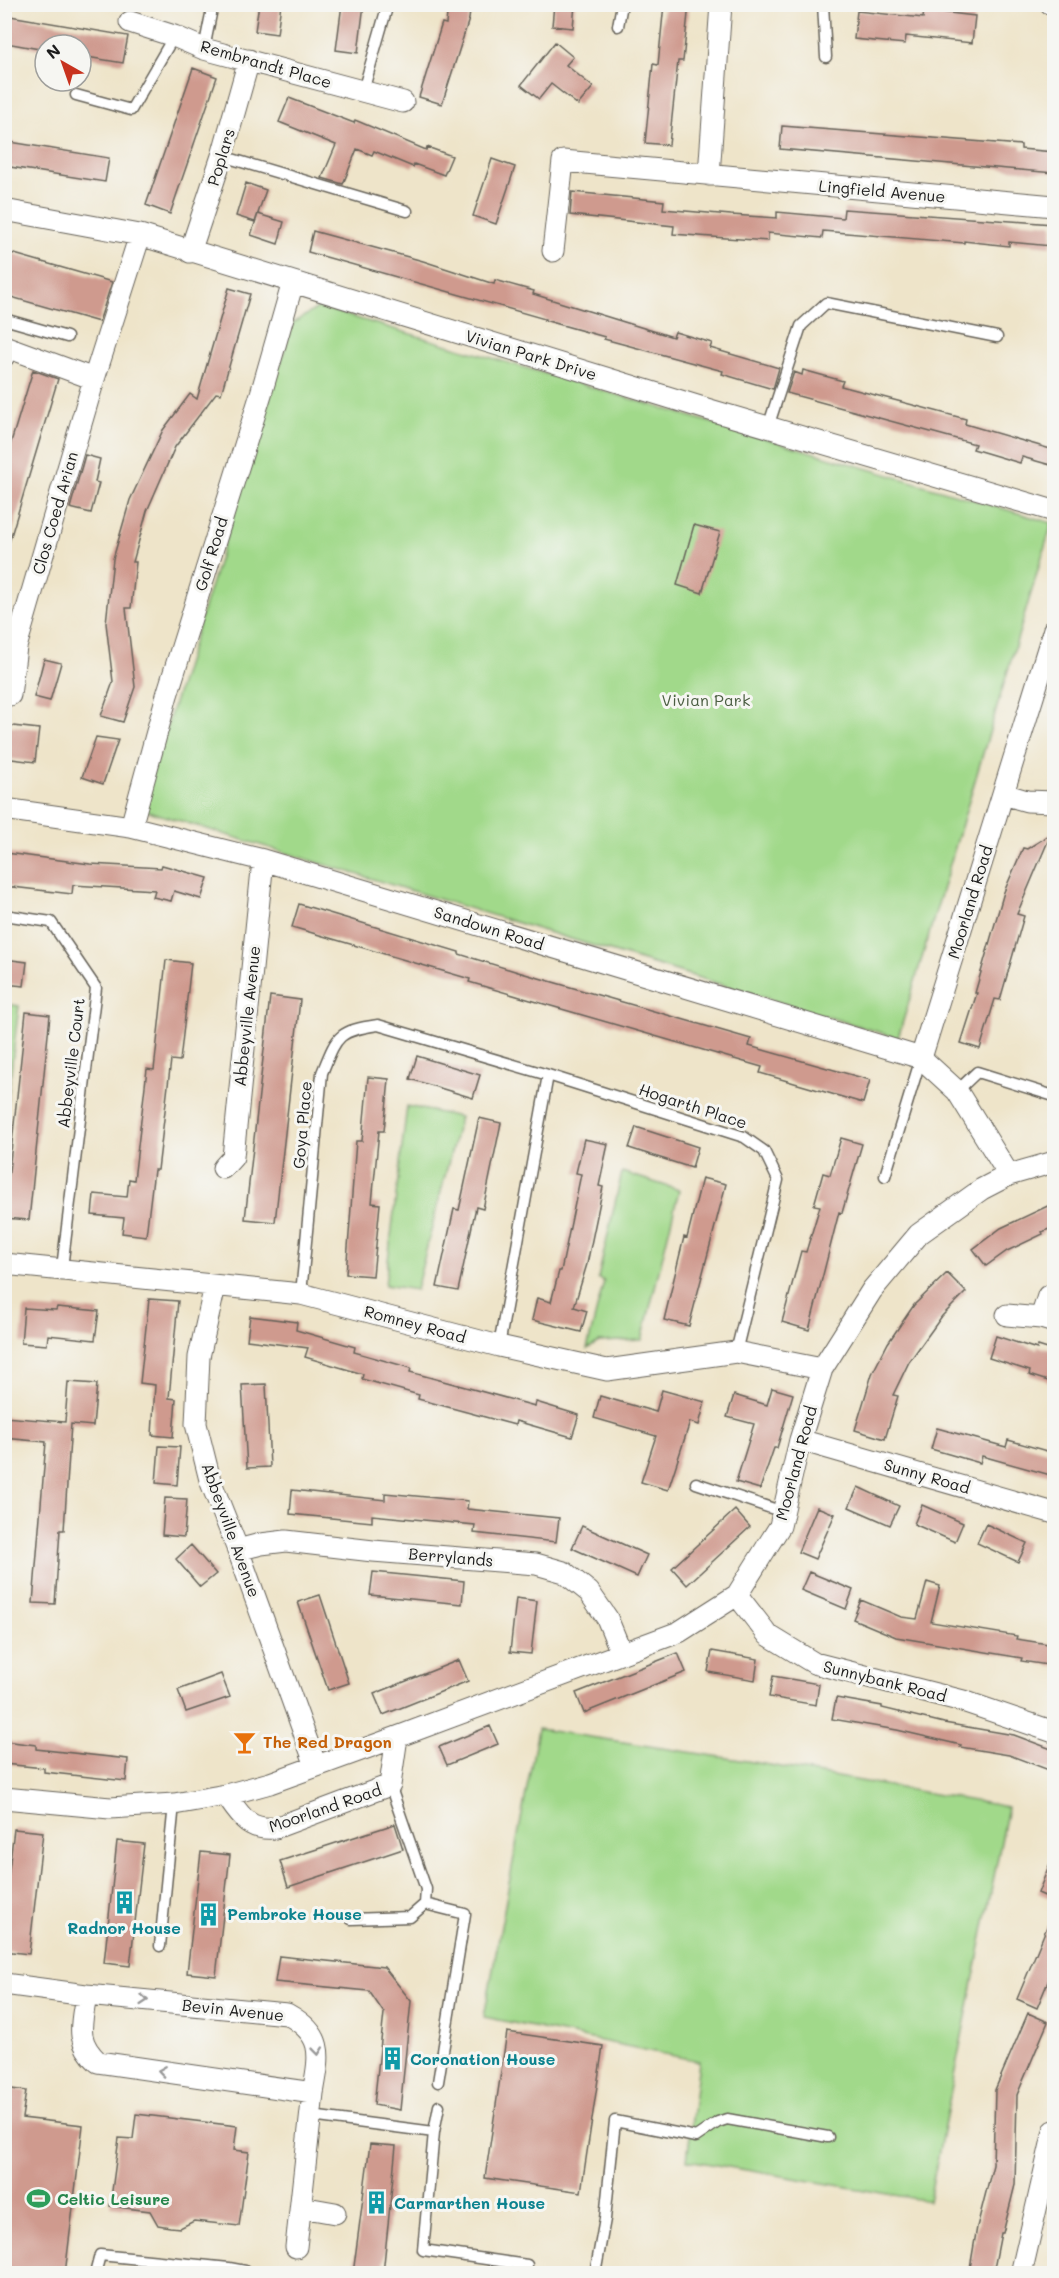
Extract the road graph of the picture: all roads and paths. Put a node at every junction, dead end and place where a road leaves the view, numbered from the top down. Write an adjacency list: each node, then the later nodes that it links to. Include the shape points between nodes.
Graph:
1 (213, 4): 9 (lane)
2 (388, 4): 12 (lane)
3 (622, 4): 7 (lane)
4 (721, 4): 16 (street)
5 (823, 4): 10 (lane)
6 (130, 22): 8 (street, Rembrandt Place)
7 (618, 26)
8 (174, 36): 9 (street, Rembrandt Place); 13 (lane, via 131,110)
9 (204, 49): 11 (street, Rembrandt Place)
10 (826, 57)
11 (249, 60): 12 (street, Rembrandt Place); 15 (street, Poplars)
12 (363, 91): 14 (street, Rembrandt Place)
13 (76, 95)
14 (403, 102)
15 (222, 156): 19 (lane); 22 (street, Poplars)
16 (709, 175): 17 (street, Lingfield Avenue); 21 (street, Lingfield Avenue, via 563,161)
17 (1054, 206)
18 (4, 210): 20 (street, Vivian Park Drive)
19 (407, 211)
20 (140, 235): 22 (street, Vivian Park Drive); 28 (street, Clos Coed Arian)
21 (553, 250)
22 (190, 252): 23 (street, Vivian Park Drive)
23 (293, 282): 29 (street, Vivian Park Drive); 37 (street, Golf Road, via 167,695)
24 (4, 319): 25 (lane)
25 (67, 337)
26 (997, 337): 29 (lane, via 826,303 801,326)
27 (4, 356): 28 (street, via 7,347)
28 (94, 379): 32 (street, Clos Coed Arian)
29 (768, 427): 30 (street, Vivian Park Drive)
30 (1054, 511)
31 (1054, 628): 34 (street, Moorland Road)
32 (10, 644): 33 (street, Clos Coed Arian)
33 (10, 695)
34 (1003, 794): 35 (street, via 1027,801); 40 (street, Moorland Road)
35 (1054, 802)
36 (4, 809): 37 (street, Sandown Road)
37 (131, 827): 38 (street, Sandown Road)
38 (262, 860): 40 (street, Sandown Road); 45 (street, Abbeyville Avenue, via 233,1156)
39 (4, 915): 49 (lane, Abbeyville Court, via 51,922 96,988)
40 (921, 1058): 42 (street, Sandown Road); 47 (lane, Moorland Road)
41 (548, 1075): 51 (lane, Goya Place, via 378,1025 352,1029 334,1042 322,1073); 55 (lane); 56 (lane, Hogarth Place, via 744,1137 764,1151 778,1180)
42 (957, 1091): 43 (lane, via 977,1072); 46 (street, Sandown Road)
43 (1054, 1096)
44 (1054, 1162): 46 (street)
45 (223, 1168)
46 (1009, 1175): 57 (street, Moorland Road, via 982,1189 919,1234 872,1290)
47 (885, 1176)
48 (4, 1264): 49 (street, Romney Road)
49 (62, 1268): 50 (street, Romney Road)
50 (215, 1286): 51 (street, Romney Road); 62 (street, Abbeyville Avenue, via 199,1357 196,1424 210,1480)
51 (301, 1294): 55 (street, Romney Road)
52 (1048, 1296): 54 (street)
53 (1006, 1315): 54 (street)
54 (1048, 1320)
55 (499, 1346): 56 (street, Romney Road, via 607,1370)
56 (736, 1352): 57 (street, Romney Road)
57 (822, 1369): 58 (street, Moorland Road)
58 (800, 1440): 60 (street, Moorland Road); 61 (street, Sunny Road)
59 (696, 1483): 60 (lane)
60 (783, 1512): 63 (street, Moorland Road, via 780,1526)
61 (1054, 1513)
62 (238, 1550): 64 (street, Berrylands, via 286,1541 536,1564 564,1572 589,1592); 67 (street, Abbeyville Avenue)
63 (736, 1595): 64 (street, Moorland Road, via 679,1632); 65 (street, Sunnybank Road, via 768,1635 814,1663 963,1701)
64 (621, 1652): 66 (street, Moorland Road)
65 (1054, 1732)
66 (397, 1737): 67 (street, Moorland Road); 68 (street, Moorland Road)
67 (316, 1766): 69 (street, Moorland Road)
68 (390, 1785): 69 (street, Moorland Road, via 261,1830 239,1813); 72 (lane, via 426,1889)
69 (226, 1795): 71 (street, Moorland Road)
70 (4, 1798): 71 (street, Moorland Road, via 110,1808)
71 (174, 1804): 74 (lane)
72 (425, 1904): 73 (lane, via 410,1917); 77 (lane, via 465,1914)
73 (351, 1919)
74 (160, 1946)
75 (4, 1984): 76 (street, Bevin Avenue)
76 (86, 1995): 78 (street, one-way to 76, via 98,2062 81,2038); 78 (street, Bevin Avenue, one-way to 78, via 287,2014 312,2031 318,2044)
77 (438, 2082)
78 (313, 2092): 80 (street, Bevin Avenue)
79 (439, 2106): 82 (lane)
80 (311, 2116): 82 (lane); 84 (street, Bevin Avenue)
81 (1054, 2131): 91 (street)
82 (434, 2132): 87 (lane, via 423,2250)
83 (828, 2137): 90 (lane, via 727,2119 696,2137 615,2121)
84 (301, 2207): 85 (street); 86 (street, Bevin Avenue)
85 (336, 2213)
86 (296, 2247)
87 (527, 2265)
88 (95, 2274): 89 (lane, via 100,2255 229,2268)
89 (245, 2274)
90 (595, 2274)
91 (1021, 2274)

